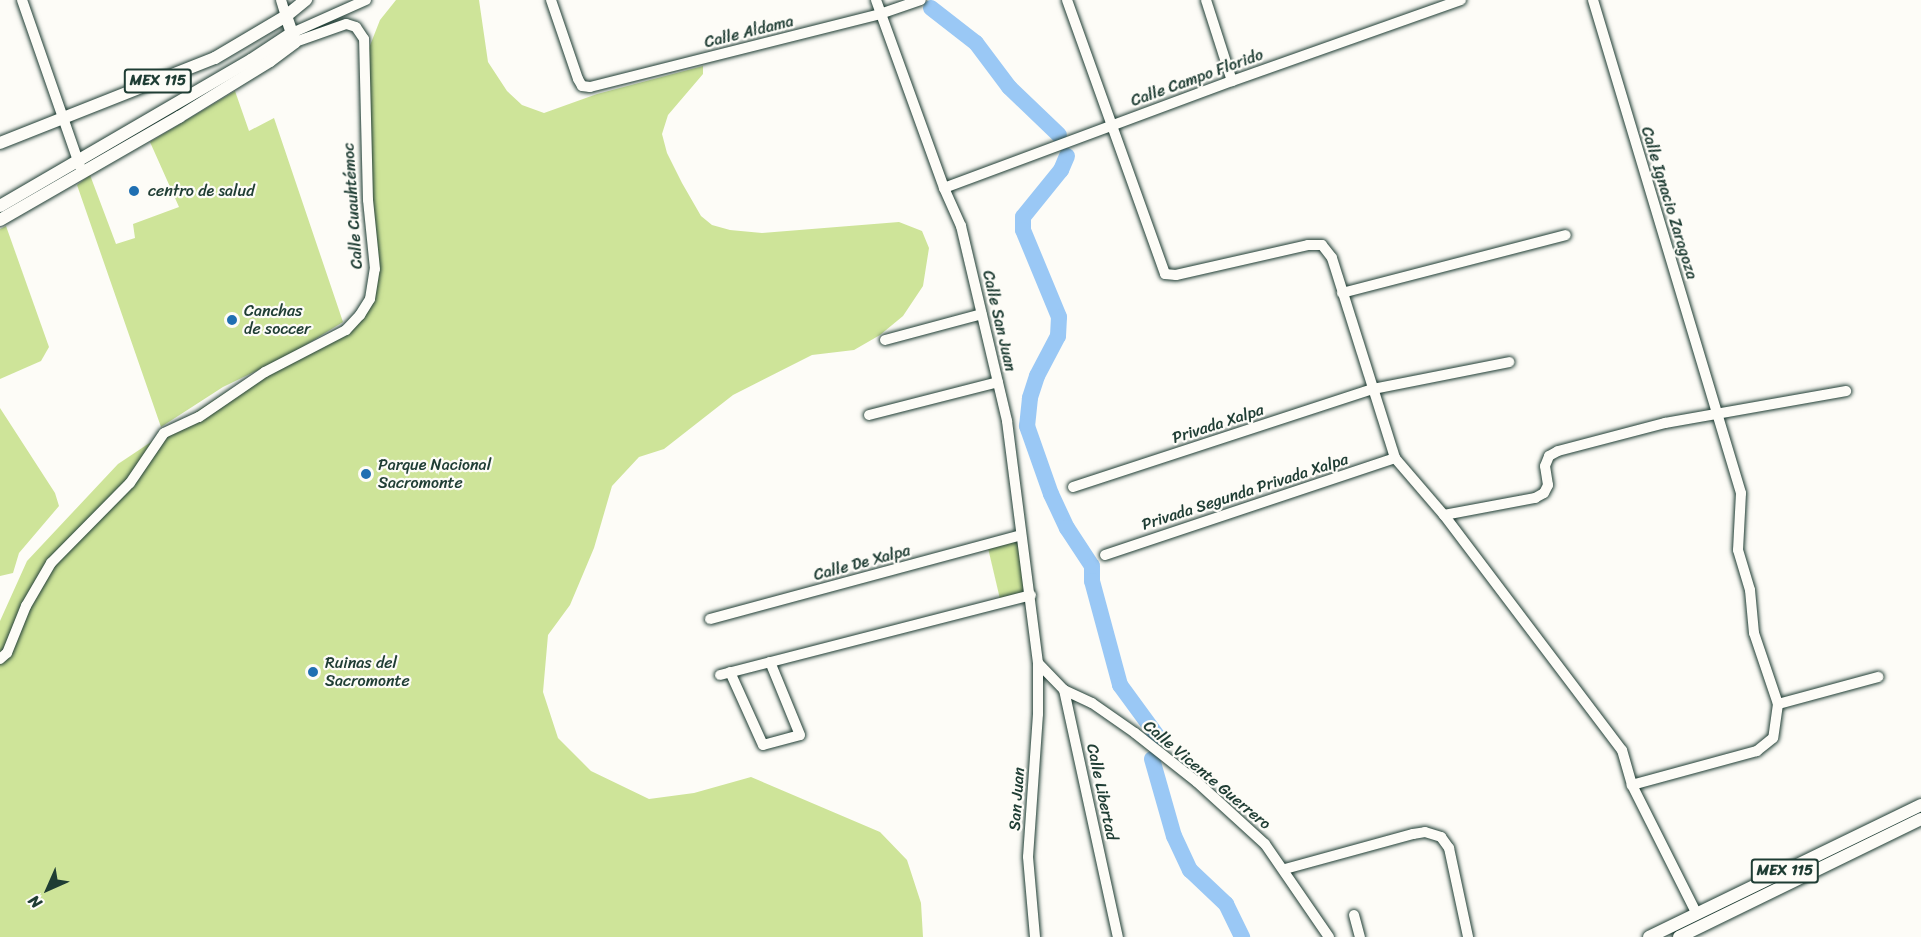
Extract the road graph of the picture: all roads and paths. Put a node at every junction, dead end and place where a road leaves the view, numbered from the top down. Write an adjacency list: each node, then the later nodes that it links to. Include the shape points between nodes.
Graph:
1 (22, 0): 17 (street)
2 (281, 0): 14 (street)
3 (306, 0): 14 (main road, MEX 115)
4 (366, 0): 15 (street, Calle Cuauhtémoc)
5 (551, 0): 13 (street, Calle Aldama, via 582,86 590,87)
6 (876, 0): 13 (street, Calle San Juan)
7 (921, 0): 13 (street, Calle Aldama)
8 (1067, 0): 18 (street)
9 (1206, 0): 16 (street)
10 (1461, 0): 12 (street, Calle Campo Florido)
11 (1593, 0): 33 (street, Calle Ignacio Zaragoza)
12 (1430, 5): 16 (street, Calle Campo Florido)
13 (880, 14): 21 (street, Calle San Juan)
14 (286, 16): 15 (main road); 17 (main road, MEX 115, via 215,58)
15 (293, 38): 20 (main road, Calle Cuauhtémoc, via 245,77); 41 (street, Calle Cuauhtémoc, via 346,24 356,27 364,39 368,200 375,269 370,299 346,330 266,372 199,417 164,433 130,483 51,562 26,606 7,653)
16 (1232, 81): 18 (street, Calle Campo Florido)
17 (63, 119): 19 (main road, MEX 115); 20 (street)
18 (1113, 124): 21 (street, Calle Campo Florido); 25 (street, via 1167,276 1322,245 1332,258)
19 (0, 143)
20 (80, 167): 22 (main road, Calle Cuauhtémoc); 23 (main road, Calle Cuauhtémoc)
21 (944, 188): 26 (street, Calle San Juan, via 961,226)
22 (0, 207)
23 (0, 220)
24 (1566, 235): 25 (street)
25 (1341, 293): 30 (street)
26 (982, 314): 27 (street); 29 (street, Calle San Juan)
27 (885, 340)
28 (1509, 362): 30 (street, Privada Xalpa)
29 (998, 382): 32 (street); 37 (street, Calle San Juan, via 1007,421)
30 (1373, 389): 34 (street); 35 (street, Privada Xalpa)
31 (1846, 391): 33 (street)
32 (869, 415)
33 (1716, 416): 36 (street, via 1665,423 1558,451 1549,456 1545,466 1548,485 1544,493); 46 (street, Calle Ignacio Zaragoza, via 1741,493 1738,550 1750,590 1754,633)
34 (1395, 458): 36 (street); 38 (street, Privada Segunda Privada Xalpa)
35 (1073, 487)
36 (1444, 515): 47 (street, via 1622,750)
37 (1021, 535): 39 (street, Calle San Juan); 40 (street, Calle De Xalpa)
38 (1105, 555)
39 (1031, 595): 42 (street); 43 (street, Calle San Juan)
40 (710, 619)
41 (0, 659)
42 (770, 662): 42 (street, via 725,674 763,745 800,735)
43 (1038, 663): 45 (street); 53 (street, San Juan, via 1028,857)
44 (1878, 677): 46 (street)
45 (1064, 690): 50 (street, Calle Vicente Guerrero, via 1112,717 1197,782 1265,844); 54 (street, Calle Libertad)
46 (1778, 704): 47 (street, via 1773,738 1756,752)
47 (1632, 785): 51 (street)
48 (1921, 805): 51 (main road, MEX 115)
49 (1921, 819): 59 (main road, MEX 115)
50 (1285, 869): 55 (street, Calle Vicente Guerrero); 57 (street, via 1413,834 1425,832 1441,837 1449,848)
51 (1697, 914): 58 (main road, MEX 115)
52 (1354, 915): 56 (street)
53 (1035, 937)
54 (1118, 937)
55 (1329, 937)
56 (1360, 937)
57 (1468, 937)
58 (1649, 937)
59 (1678, 937)

